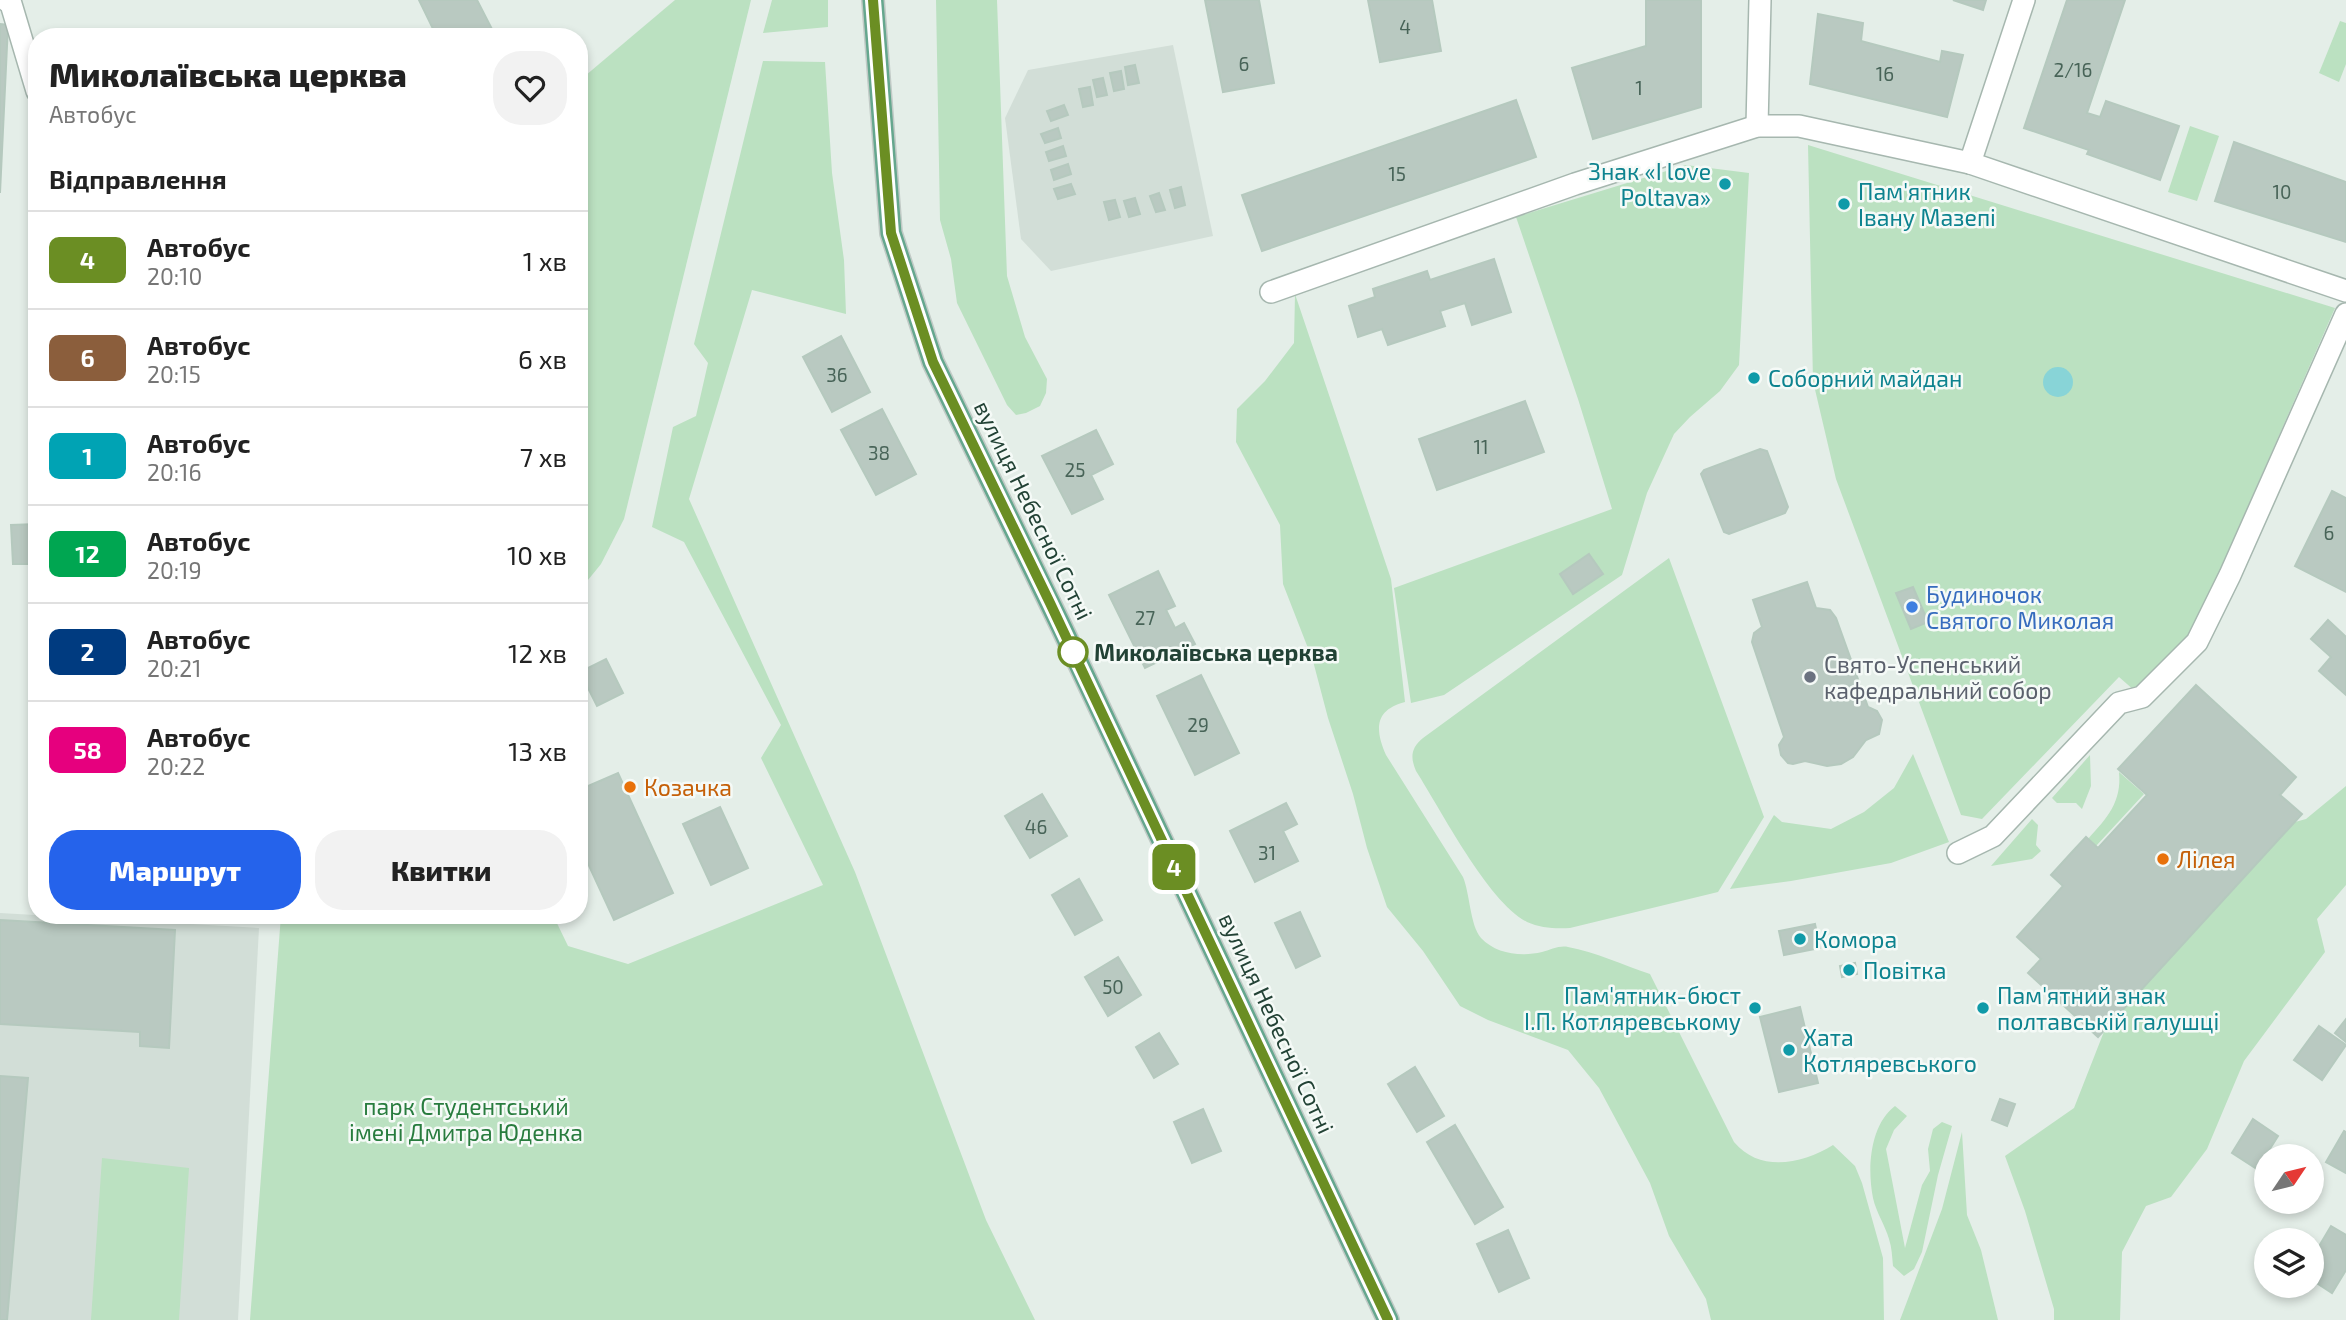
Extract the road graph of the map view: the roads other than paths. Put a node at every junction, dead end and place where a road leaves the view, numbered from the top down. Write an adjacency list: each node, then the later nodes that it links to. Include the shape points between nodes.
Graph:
1 (6, 0): 5 (street)
2 (873, 0): 12 (main road, вулиця Небесної Сотні, via 891,233 933,362)
3 (1760, 0): 6 (street)
4 (2024, 0): 7 (street)
5 (28, 62)
6 (1757, 126): 7 (street, via 1799,127); 9 (street, via 1575,184)
7 (1970, 163): 8 (street)
8 (2346, 291)
9 (1271, 292)
10 (2346, 314): 11 (street, via 2197,642 2142,697 2119,703 1993,836)
11 (1958, 853)
12 (1388, 1320)

